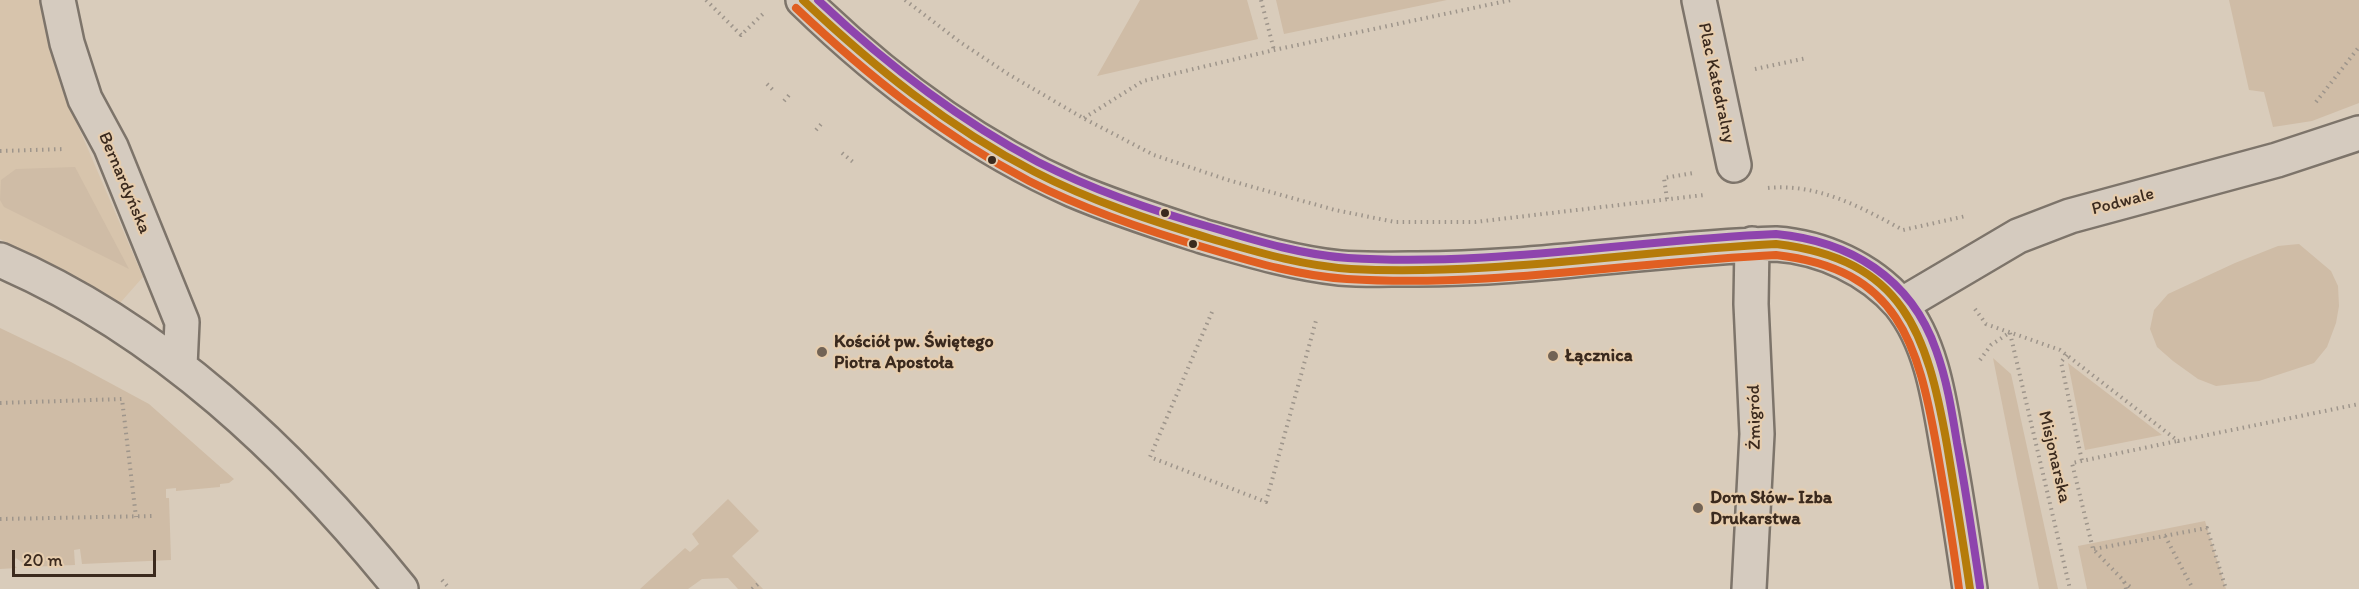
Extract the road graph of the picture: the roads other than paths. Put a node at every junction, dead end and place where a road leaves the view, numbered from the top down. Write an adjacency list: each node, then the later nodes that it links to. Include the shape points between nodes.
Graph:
1 (58, 0): 9 (street, Bernardyńska, via 85,99 111,147 182,322)
2 (1699, 0): 5 (street, Plac Katedralny)
3 (788, 2): 6 (street, via 950,122 1072,190 1161,223 1267,255 1340,268 1460,269)
4 (2359, 133): 8 (street, Podwale, via 2277,160 2060,220 2018,236)
5 (1734, 165)
6 (1752, 244): 8 (street, via 1798,245 1817,250 1882,285); 11 (street, Żmigród, via 1757,434)
7 (0, 260): 9 (street, via 44,279)
8 (1901, 305): 12 (street, via 1920,339 1937,392)
9 (180, 366): 10 (street, via 310,486)
10 (401, 589)
11 (1749, 589)
12 (1970, 589)

